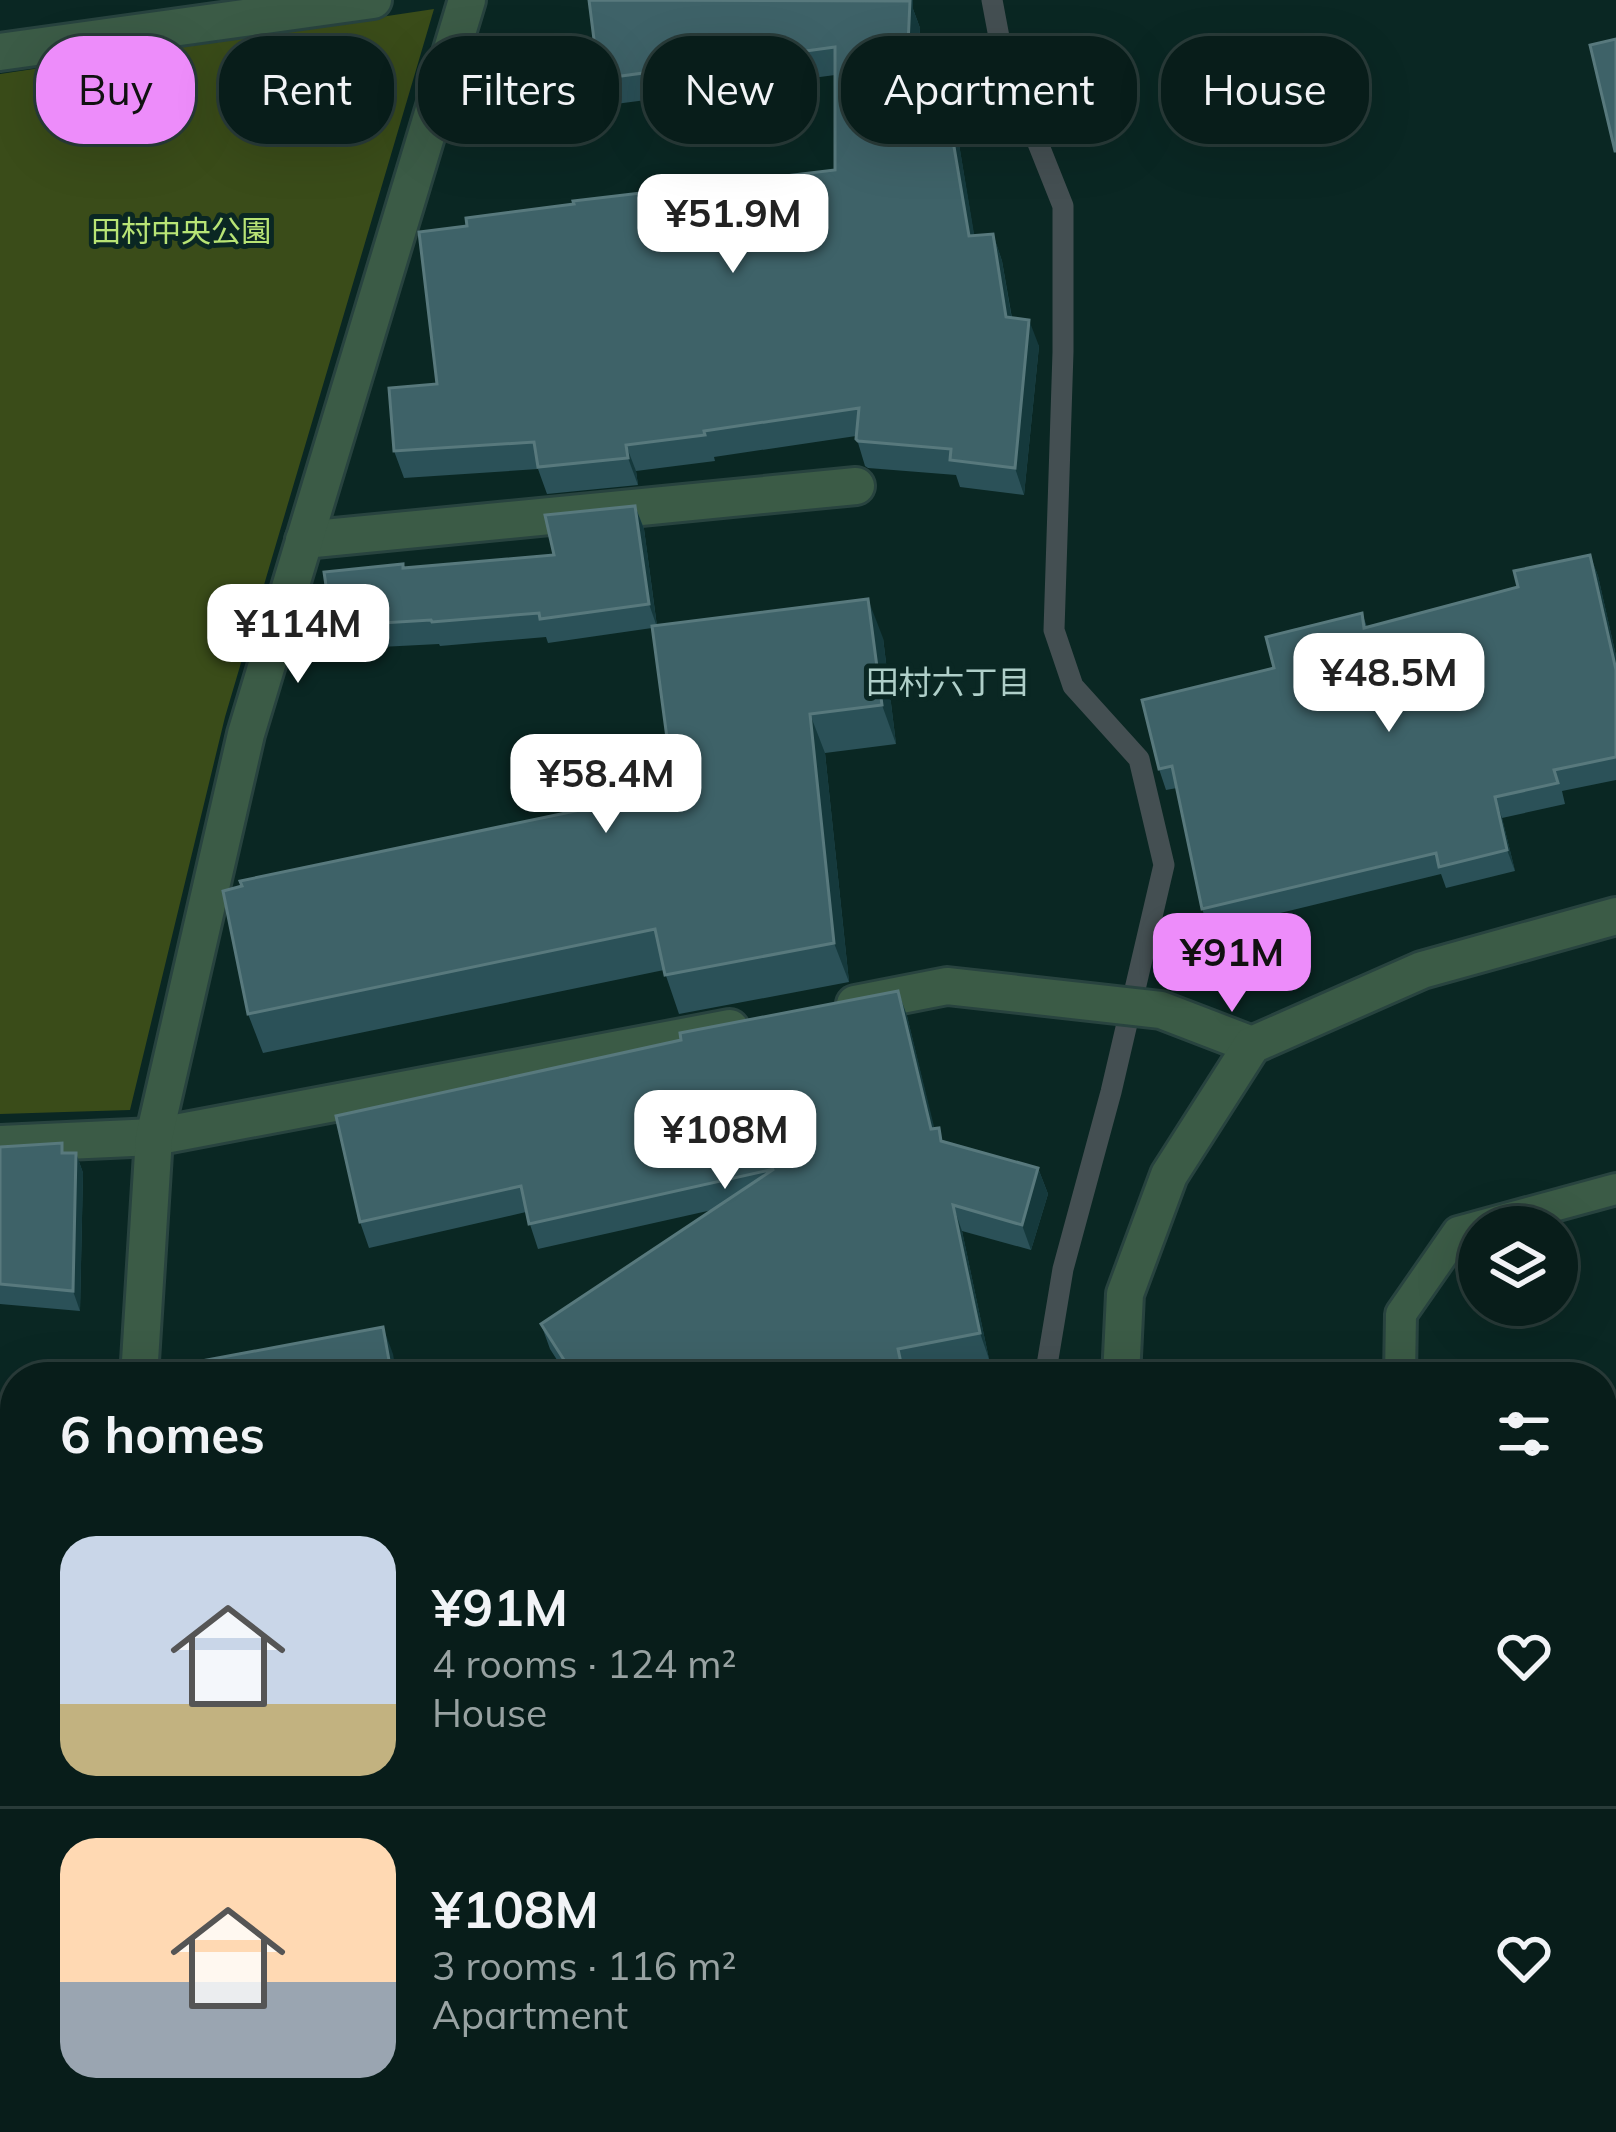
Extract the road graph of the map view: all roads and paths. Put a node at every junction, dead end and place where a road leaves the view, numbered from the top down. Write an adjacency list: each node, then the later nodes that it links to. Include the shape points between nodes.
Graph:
1 (373, 0): 3 (street)
2 (467, 0): 5 (street)
3 (0, 52)
4 (856, 486): 5 (street)
5 (304, 540): 10 (street, via 246,734)
6 (1616, 916): 9 (street, via 1422,970)
7 (831, 1008): 9 (street, via 947,986 1161,1010)
8 (761, 1022): 10 (street)
9 (1252, 1045): 14 (street, via 1169,1175 1125,1294)
10 (154, 1137): 11 (street); 13 (street)
11 (0, 1144)
12 (1616, 1190): 15 (lane, via 1458,1232 1401,1314)
13 (140, 1362)
14 (1122, 1362)
15 (1400, 1362)

